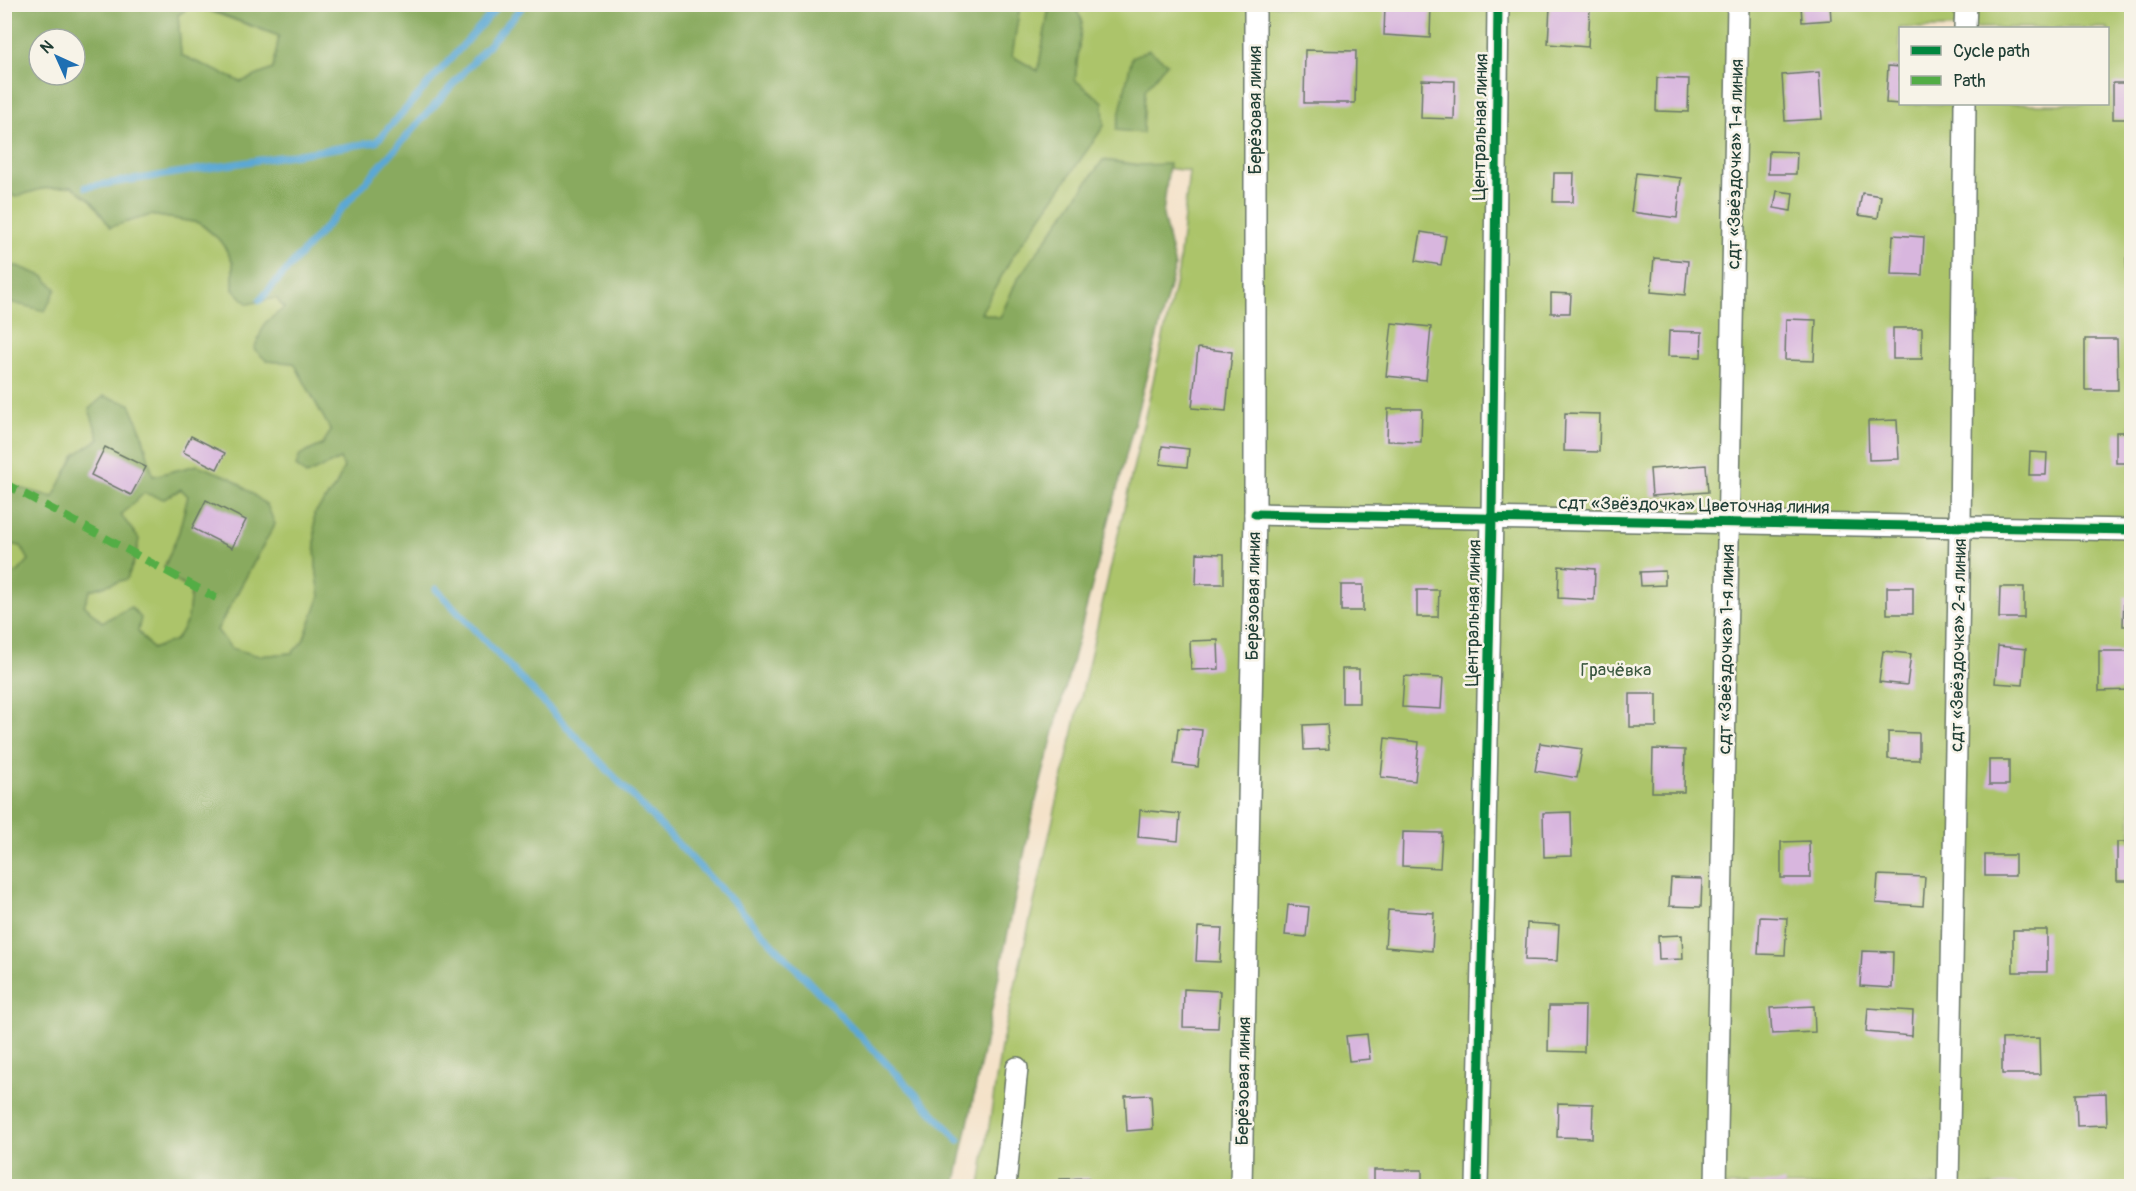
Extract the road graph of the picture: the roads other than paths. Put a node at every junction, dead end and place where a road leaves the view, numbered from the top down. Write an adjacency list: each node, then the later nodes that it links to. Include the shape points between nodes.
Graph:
1 (1255, 4): 7 (street, Берёзовая линия)
2 (1498, 4): 8 (street, Центральная линия)
3 (1738, 4): 9 (street, сдт «Звёздочка» 1-я линия)
4 (1966, 4): 5 (street)
5 (1965, 27)
6 (1965, 105): 10 (street, сдт «Звёздочка» 2-я линия)
7 (1255, 514): 8 (street, сдт «Звёздочка» Цветочная линия); 14 (street, Берёзовая линия)
8 (1492, 518): 9 (street, сдт «Звёздочка» Цветочная линия); 15 (street, Центральная линия)
9 (1728, 523): 10 (street, сдт «Звёздочка» Цветочная линия); 16 (street, сдт «Звёздочка» 1-я линия)
10 (1960, 527): 11 (street, сдт «Звёздочка» Цветочная линия); 17 (street, сдт «Звёздочка» 2-я линия)
11 (2132, 530)
12 (1017, 1068): 13 (street)
13 (1005, 1186)
14 (1241, 1186)
15 (1477, 1186)
16 (1716, 1186)
17 (1948, 1186)

